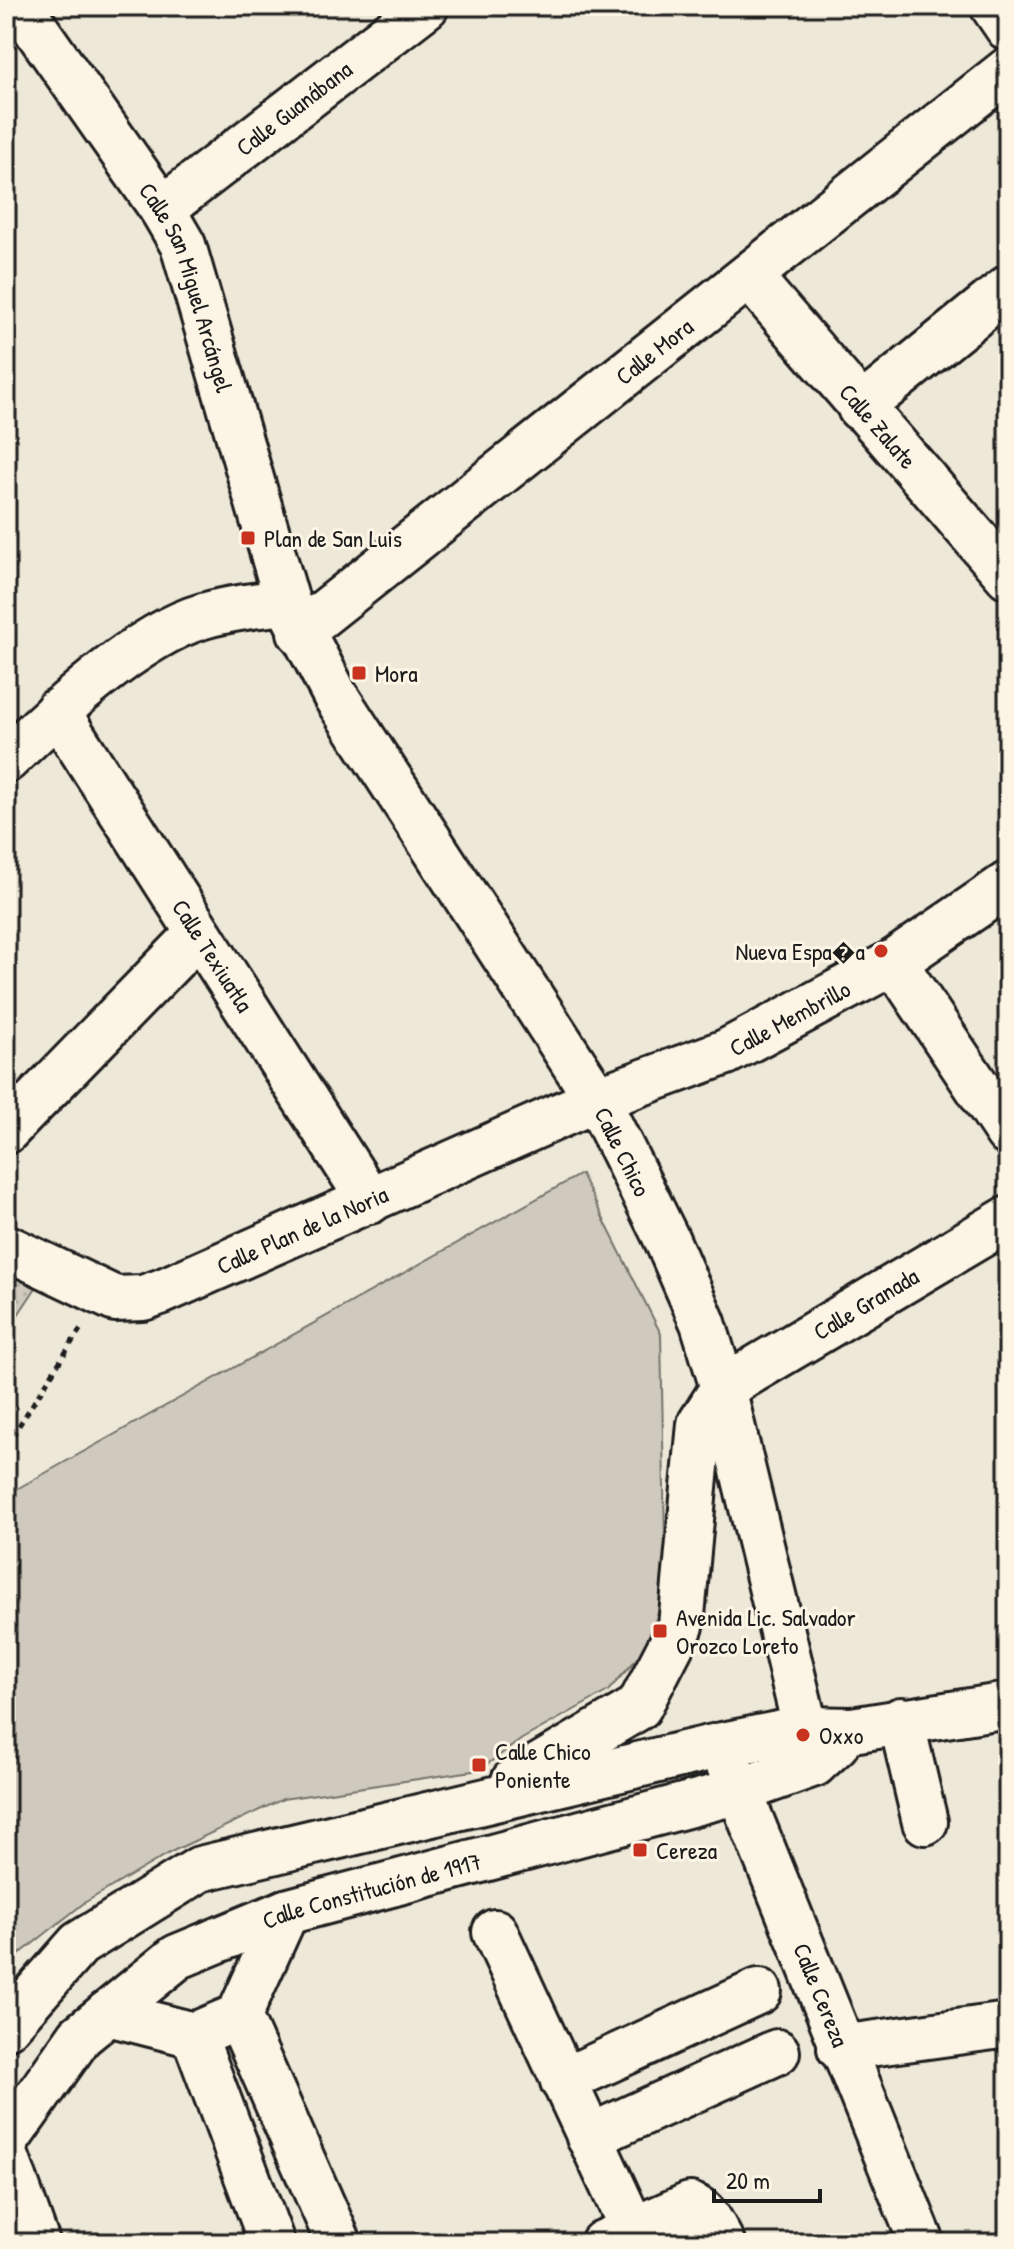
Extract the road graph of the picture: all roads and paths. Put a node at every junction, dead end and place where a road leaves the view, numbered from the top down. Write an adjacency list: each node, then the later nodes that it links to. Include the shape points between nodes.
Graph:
1 (20, 6): 6 (street, Calle San Miguel Arcángel)
2 (426, 6): 6 (street, Calle Guanábana)
3 (993, 6): 4 (street)
4 (1008, 28)
5 (1008, 70): 7 (street, Calle Mora)
6 (162, 209): 11 (street, Calle San Miguel Arcángel, via 183,245)
7 (749, 276): 9 (street, Calle Zalate); 11 (street, Calle Mora)
8 (1008, 288): 9 (street)
9 (860, 408): 10 (street, Calle Zalate)
10 (1008, 576)
11 (294, 617): 12 (street, via 200,616 149,643); 17 (street, Calle Chico, via 335,695)
12 (57, 711): 13 (street); 15 (street, Calle Texiuatla)
13 (6, 760)
14 (1008, 884): 16 (street, Calle Membrillo)
15 (198, 934): 18 (street); 20 (street, Calle Texiuatla)
16 (894, 962): 17 (street, Calle Membrillo, via 726,1052); 19 (street)
17 (597, 1099): 20 (street, Calle Plan de la Noria); 24 (street, Calle Chico, via 703,1323)
18 (6, 1131)
19 (1008, 1133)
20 (370, 1201): 23 (street, Calle Plan de la Noria, via 163,1291 128,1300)
21 (1008, 1219): 24 (street, Calle Granada)
22 (6, 1247): 23 (street, Calle Plan de la Noria)
23 (103, 1295): 25 (path)
24 (723, 1388): 29 (street, Calle Chico); 31 (street, via 700,1424 681,1626 639,1707)
25 (6, 1446)
26 (1008, 1705): 27 (street)
27 (901, 1720): 29 (street, via 852,1730); 32 (street)
28 (722, 1745): 29 (street); 30 (street, Calle Cereza); 31 (street)
29 (808, 1747): 30 (street, Calle Constitución de 1917)
30 (739, 1791): 33 (street, Calle Constitución de 1917); 41 (street, Calle Cereza)
31 (478, 1803): 39 (street, via 200,1869 79,1944)
32 (925, 1822)
33 (286, 1912): 36 (street, Calle Constitución de 1917, via 177,1957); 37 (street)
34 (495, 1932): 43 (street)
35 (759, 1991): 43 (street)
36 (108, 2013): 40 (street); 45 (street, Calle Constitución de 1917, via 80,2036)
37 (239, 2016): 40 (street); 50 (street)
38 (1008, 2025): 41 (street)
39 (6, 2027)
40 (194, 2035): 49 (street)
41 (840, 2048): 52 (street, Calle Cereza)
42 (777, 2052): 44 (street)
43 (563, 2081): 44 (street)
44 (589, 2137): 47 (street)
45 (6, 2141)
46 (6, 2156): 48 (street)
47 (618, 2236): 51 (street, via 690,2205 701,2208)
48 (37, 2243)
49 (272, 2243)
50 (339, 2243)
51 (722, 2243)
52 (922, 2243)

